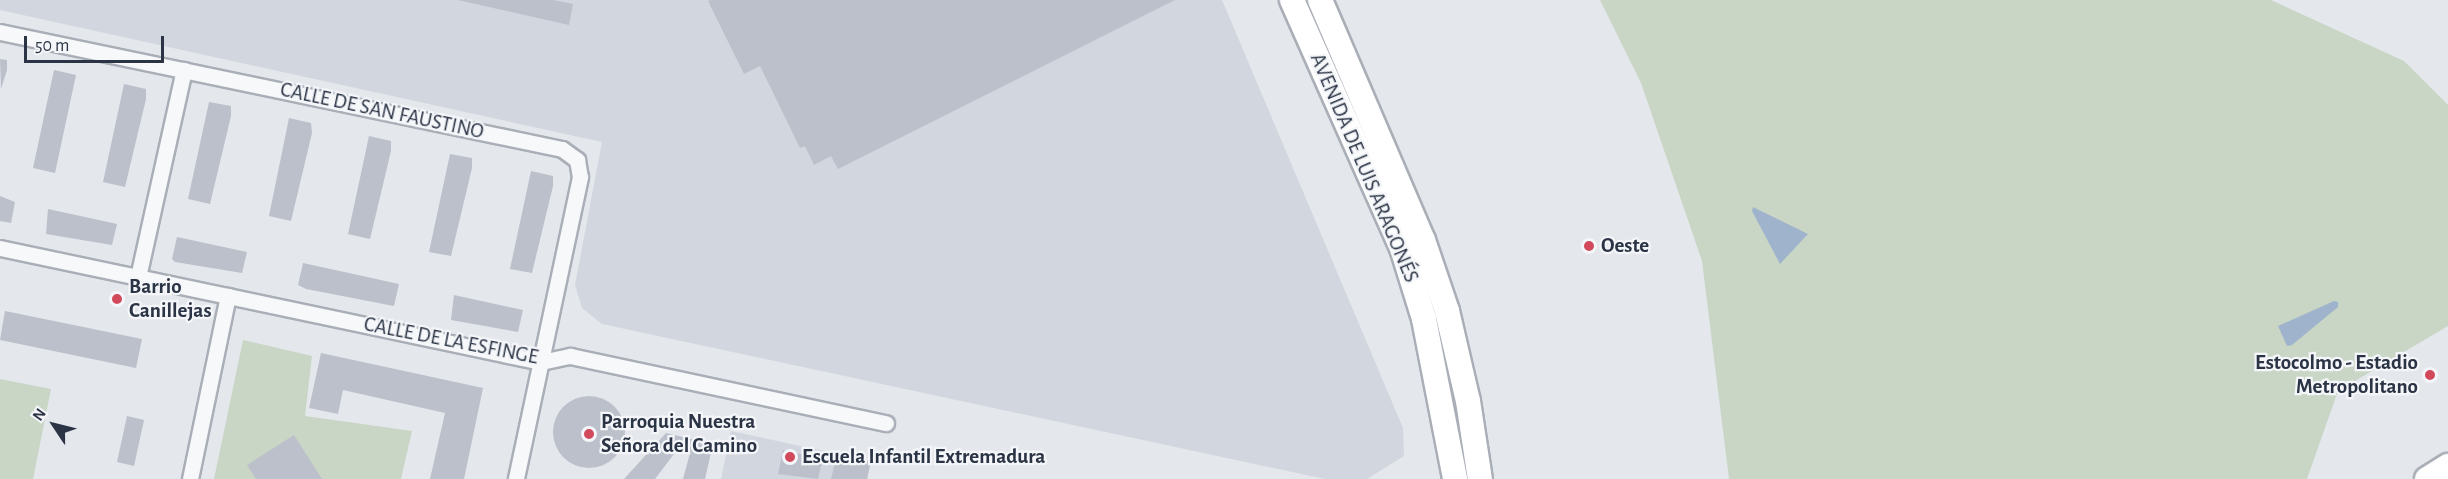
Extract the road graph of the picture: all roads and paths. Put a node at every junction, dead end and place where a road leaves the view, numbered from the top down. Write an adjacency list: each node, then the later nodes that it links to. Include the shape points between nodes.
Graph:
1 (1292, 0): 13 (main road, AVENIDA DE LUIS ARAGONÉS, via 1403,251 1444,405)
2 (1320, 0): 14 (main road, AVENIDA DE LUIS ARAGONÉS, via 1423,240 1447,311 1468,401)
3 (0, 32): 4 (street, CALLE DE SAN FAUSTINO)
4 (184, 70): 6 (street); 8 (street, CALLE DE SAN FAUSTINO, via 562,149 577,160 580,177)
5 (0, 248): 6 (street, CALLE DE LA ESFINGE)
6 (138, 276): 7 (street, CALLE DE LA ESFINGE)
7 (228, 296): 8 (street, CALLE DE LA ESFINGE); 11 (street)
8 (541, 362): 9 (street, CALLE DE LA ESFINGE, via 570,356); 12 (street)
9 (886, 423)
10 (2448, 466): 15 (main road)
11 (190, 479)
12 (516, 479)
13 (1455, 479)
14 (1480, 479)
15 (2427, 479)

